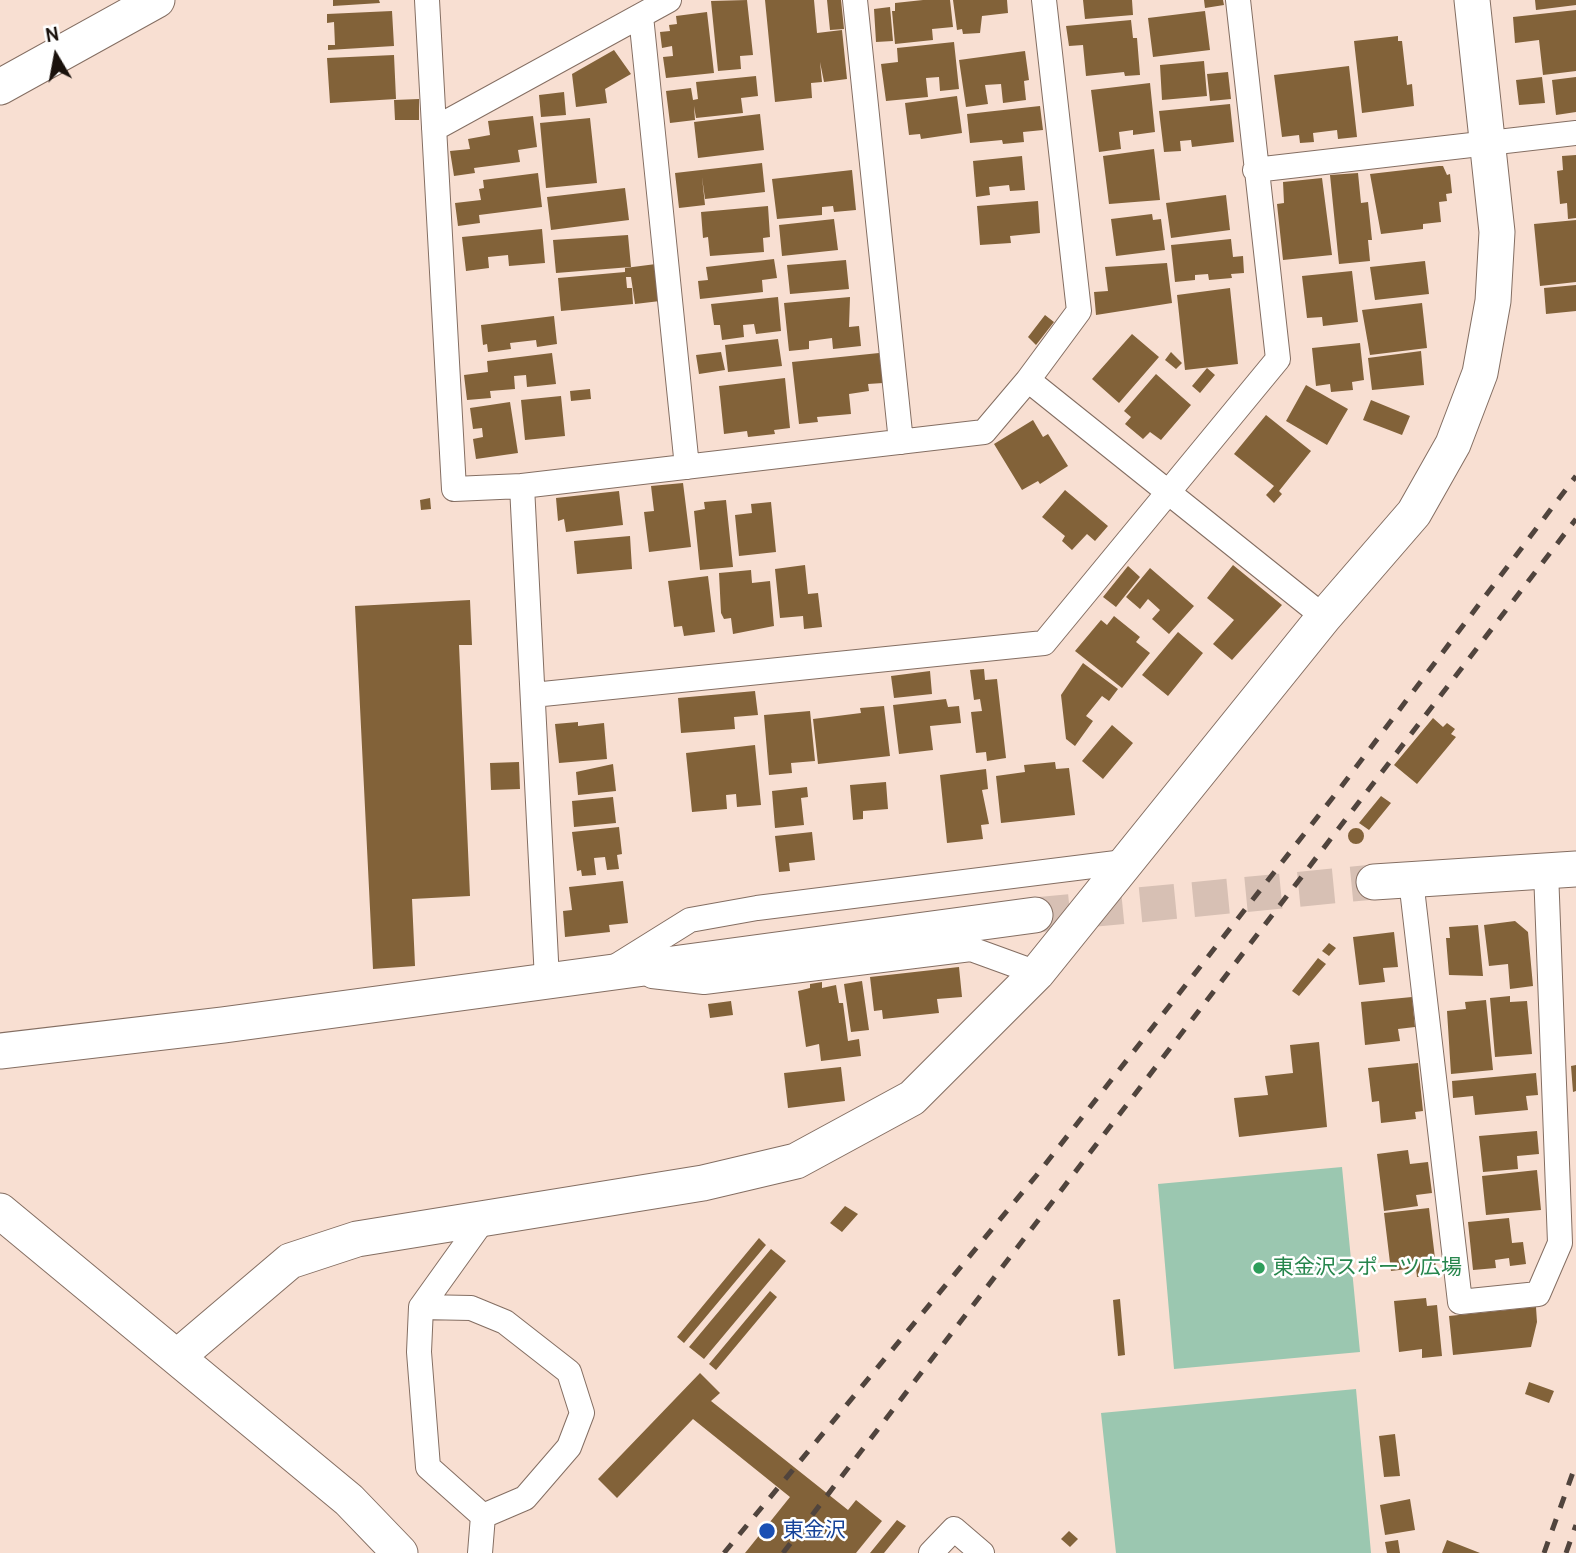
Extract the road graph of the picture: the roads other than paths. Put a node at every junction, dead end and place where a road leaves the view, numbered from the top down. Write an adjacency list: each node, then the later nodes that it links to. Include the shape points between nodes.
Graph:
1 (157, 0): 9 (street)
2 (427, 0): 10 (street)
3 (669, 0): 8 (street)
4 (855, 0): 15 (street)
5 (1044, 0): 14 (street, via 1079,311)
6 (1238, 0): 13 (street)
7 (1472, 0): 12 (street)
8 (641, 16): 10 (street); 16 (street)
9 (0, 87)
10 (434, 129): 17 (street, via 454,489)
11 (1576, 133): 12 (street)
12 (1489, 142): 13 (street); 19 (street, via 1497,232 1493,301 1480,373 1453,444 1414,513)
13 (1255, 170): 18 (street, via 1278,359)
14 (1028, 380): 15 (street, via 984,432); 18 (street)
15 (901, 442): 16 (street)
16 (687, 467): 17 (street)
17 (522, 486): 20 (street)
18 (1170, 491): 19 (street); 20 (street, via 1044,643)
19 (1324, 617): 21 (street)
20 (533, 695): 28 (street)
21 (1124, 862): 26 (street, via 690,920); 27 (street)
22 (1561, 870): 23 (street); 23 (street, via 1560,1243 1538,1294 1460,1302)
23 (1411, 880): 24 (street)
24 (1374, 882)
25 (1035, 915): 26 (street)
26 (610, 971): 27 (street, via 704,982 971,948); 28 (street)
27 (1037, 973): 31 (street, via 912,1098 796,1161 704,1183)
28 (547, 980): 29 (street)
29 (0, 1051)
30 (0, 1211): 33 (street)
31 (484, 1219): 32 (street); 33 (street, via 356,1239 290,1261)
32 (421, 1307): 34 (street, via 419,1352 428,1467); 34 (street, via 471,1308 505,1322 569,1372 582,1413 569,1447 525,1499)
33 (177, 1357): 35 (street, via 349,1500)
34 (483, 1516): 36 (street)
35 (400, 1553)
36 (480, 1553)
37 (931, 1553): 38 (street, via 954,1529)
38 (982, 1553)

